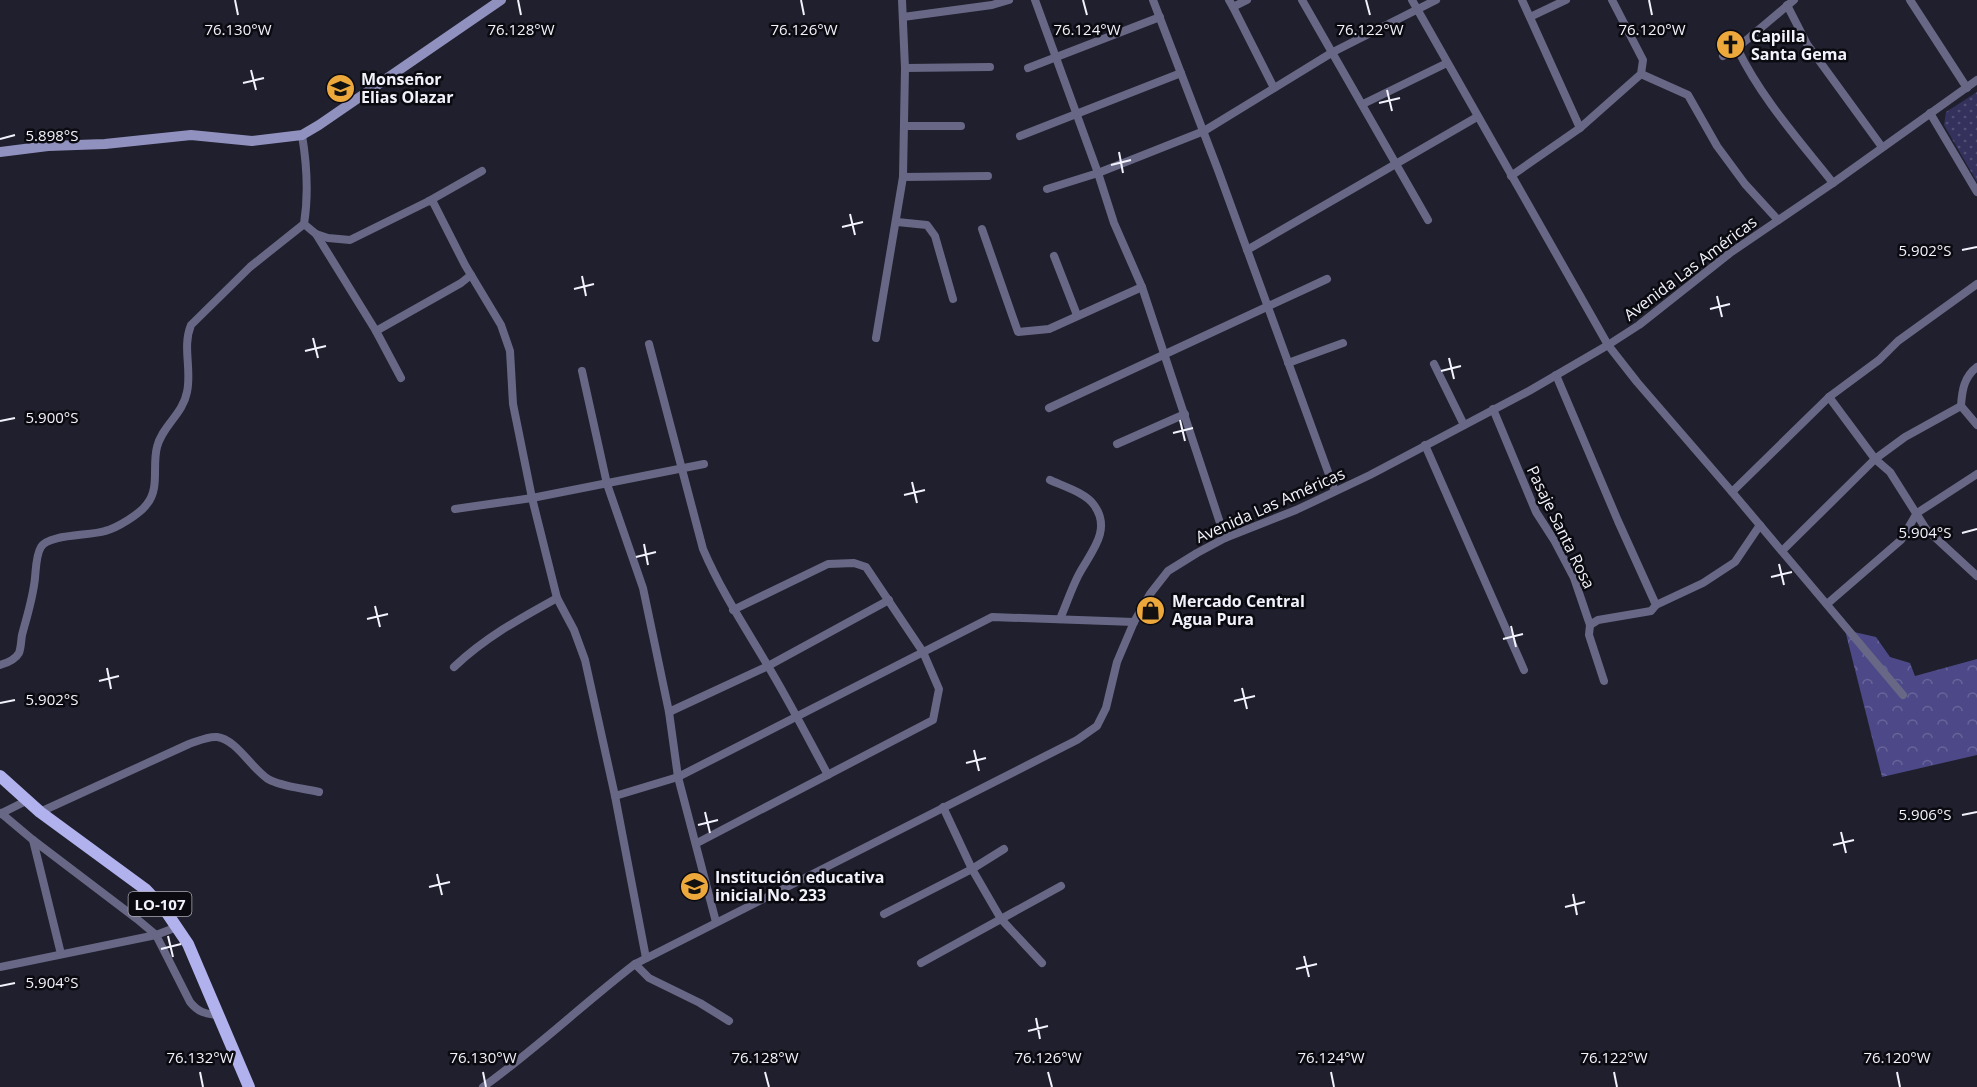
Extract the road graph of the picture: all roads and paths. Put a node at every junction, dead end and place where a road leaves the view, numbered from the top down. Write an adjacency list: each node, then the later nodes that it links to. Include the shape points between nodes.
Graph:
1 (500, 0): 41 (street)
2 (902, 0): 17 (street)
3 (1009, 0): 17 (street)
4 (1035, 0): 23 (street)
5 (1153, 0): 18 (street)
6 (1247, 0): 15 (street)
7 (1302, 0): 21 (street)
8 (1412, 0): 16 (street)
9 (1436, 0): 16 (street)
10 (1522, 0): 19 (street)
11 (1566, 0): 19 (street)
12 (1612, 0): 29 (street, via 1643,60)
13 (1910, 0): 32 (street)
14 (1791, 3): 20 (street); 43 (street, via 1807,44)
15 (1231, 4): 31 (street)
16 (1417, 9): 21 (street); 24 (street)
17 (903, 17): 26 (street)
18 (1160, 17): 23 (street); 28 (street)
19 (1530, 17): 39 (street)
20 (1737, 48): 22 (street); 51 (street, via 1761,91)
21 (1333, 52): 31 (street); 33 (street)
22 (1723, 56)
23 (1055, 58): 27 (street); 35 (street)
24 (1448, 63): 33 (street); 36 (street)
25 (990, 67): 26 (street)
26 (905, 68): 37 (street)
27 (1029, 68)
28 (1181, 73): 35 (street); 40 (street)
29 (1641, 74): 39 (street); 56 (street, via 1688,95 1717,146)
30 (1977, 80): 32 (street, Avenida Las Américas)
31 (1274, 88): 40 (street)
32 (1967, 88): 34 (street, Avenida Las Américas)
33 (1363, 104): 45 (street)
34 (1930, 113): 43 (street, Avenida Las Américas); 53 (street)
35 (1077, 114): 42 (street); 47 (street)
36 (1477, 117): 45 (street); 49 (street)
37 (906, 126): 38 (street); 50 (street)
38 (961, 126)
39 (1580, 128): 49 (street)
40 (1204, 131): 47 (street); 61 (street)
41 (302, 135): 44 (street, via 252,141 192,135); 58 (street, via 308,202)
42 (1020, 136)
43 (1882, 147): 51 (street, Avenida Las Américas)
44 (0, 152)
45 (1397, 164): 55 (street); 61 (street)
46 (482, 171): 54 (street)
47 (1098, 173): 52 (street); 66 (street, via 1114,223)
48 (988, 176): 50 (street)
49 (1511, 176): 74 (street)
50 (903, 177): 57 (street)
51 (1833, 183): 56 (street, Avenida Las Américas)
52 (1047, 189)
53 (1977, 192)
54 (429, 201): 60 (street, via 350,240); 63 (street)
55 (1428, 220)
56 (1778, 220): 74 (street, Avenida Las Américas)
57 (897, 222): 67 (street, via 927,225 935,236); 71 (street)
58 (304, 224): 60 (street); 115 (street, via 250,267 191,325 186,344 187,394 160,435 155,483 147,505 106,531 43,543 18,654)
59 (982, 229): 69 (street, via 1018,332 1049,329)
60 (316, 234): 70 (street)
61 (1247, 250): 68 (street)
62 (1054, 256): 69 (street)
63 (471, 275): 70 (street); 99 (street, via 501,324 510,351 513,404)
64 (1327, 279): 68 (street)
65 (1977, 284): 82 (street)
66 (1142, 287): 69 (street); 75 (street)
67 (953, 299)
68 (1267, 308): 75 (street); 76 (street)
69 (1077, 315)
70 (376, 331): 81 (street)
71 (876, 338)
72 (1343, 343): 76 (street)
73 (649, 344): 93 (street)
74 (1608, 345): 80 (street, Avenida Las Américas); 98 (street)
75 (1164, 354): 84 (street); 86 (street)
76 (1288, 363): 97 (street)
77 (1434, 364): 87 (street)
78 (1977, 367): 83 (street, via 1965,380)
79 (582, 371): 96 (street)
80 (1556, 375): 85 (street, Avenida Las Américas); 109 (street)
81 (401, 378)
82 (1829, 397): 91 (street); 98 (street)
83 (1961, 406): 88 (street); 91 (street)
84 (1049, 408)
85 (1493, 409): 87 (street, Avenida Las Américas); 113 (street, Pasaje Santa Rosa, via 1536,512 1574,578)
86 (1185, 414): 89 (street); 103 (street)
87 (1464, 425): 90 (street, Avenida Las Américas)
88 (1977, 425)
89 (1117, 444)
90 (1425, 446): 97 (street, Avenida Las Américas); 118 (street)
91 (1875, 459): 101 (street, via 1890,472); 104 (street)
92 (704, 464): 93 (street)
93 (682, 469): 96 (street); 110 (street, via 704,549)
94 (1977, 474): 101 (street)
95 (1050, 480): 111 (street, via 1094,503 1101,518 1096,549 1078,576)
96 (607, 484): 99 (street); 121 (street, via 643,588)
97 (1335, 491): 103 (street, Avenida Las Américas)
98 (1732, 492): 102 (street)
99 (532, 498): 100 (street); 106 (street)
100 (455, 509)
101 (1917, 513): 105 (street, via 1926,530); 108 (street, via 1900,540)
102 (1760, 525): 104 (street); 109 (street, via 1735,562 1703,583)
103 (1225, 538): 112 (street, Avenida Las Américas, via 1168,571)
104 (1782, 551): 108 (street)
105 (1976, 574)
106 (557, 598): 117 (street, via 512,622); 127 (street, via 585,660)
107 (890, 600): 110 (street, via 866,567 834,563); 114 (street); 116 (street)
108 (1827, 604): 120 (street)
109 (1656, 605): 113 (street, via 1651,611 1598,620)
110 (734, 610): 116 (street)
111 (1060, 619): 112 (street); 114 (street, via 992,617)
112 (1134, 621): 129 (street, Avenida Las Américas, via 1097,726 1077,740)
113 (1590, 625): 119 (street, Pasaje Santa Rosa, via 1589,635)
114 (923, 652): 122 (street); 123 (street, via 939,689 933,720)
115 (0, 665)
116 (768, 666): 121 (street); 122 (street)
117 (454, 667)
118 (1524, 669)
119 (1604, 681)
120 (1903, 695)
121 (669, 712): 125 (street)
122 (796, 717): 123 (street); 125 (street)
123 (828, 775): 133 (street)
124 (0, 776): 128 (main road, LO-107)
125 (678, 777): 127 (street); 133 (street)
126 (319, 792): 130 (street, via 273,781 219,737 189,744)
127 (615, 796): 143 (street)
128 (26, 801): 130 (main road, LO-107); 131 (street)
129 (943, 807): 135 (street); 139 (street, Avenida Las Américas)
130 (40, 812): 140 (main road, LO-107, via 145,888)
131 (1, 814): 132 (street)
132 (33, 840): 141 (street); 142 (street)
133 (697, 843): 139 (street)
134 (1004, 849): 135 (street)
135 (972, 869): 137 (street); 138 (street)
136 (1061, 886): 138 (street)
137 (884, 914)
138 (1001, 919): 144 (street); 145 (street)
139 (716, 922): 143 (street, Avenida Las Américas)
140 (177, 927): 141 (street); 148 (main road, LO-107)
141 (156, 935): 142 (street); 148 (street, via 196,1010)
142 (61, 954): 147 (street)
143 (646, 958): 146 (street, Avenida Las Américas)
144 (921, 963)
145 (1042, 963)
146 (635, 964): 149 (street, via 649,978); 151 (street, Avenida Las Américas)
147 (0, 967)
148 (218, 1015): 150 (main road, LO-107)
149 (729, 1021)
150 (249, 1087)
151 (483, 1087)

